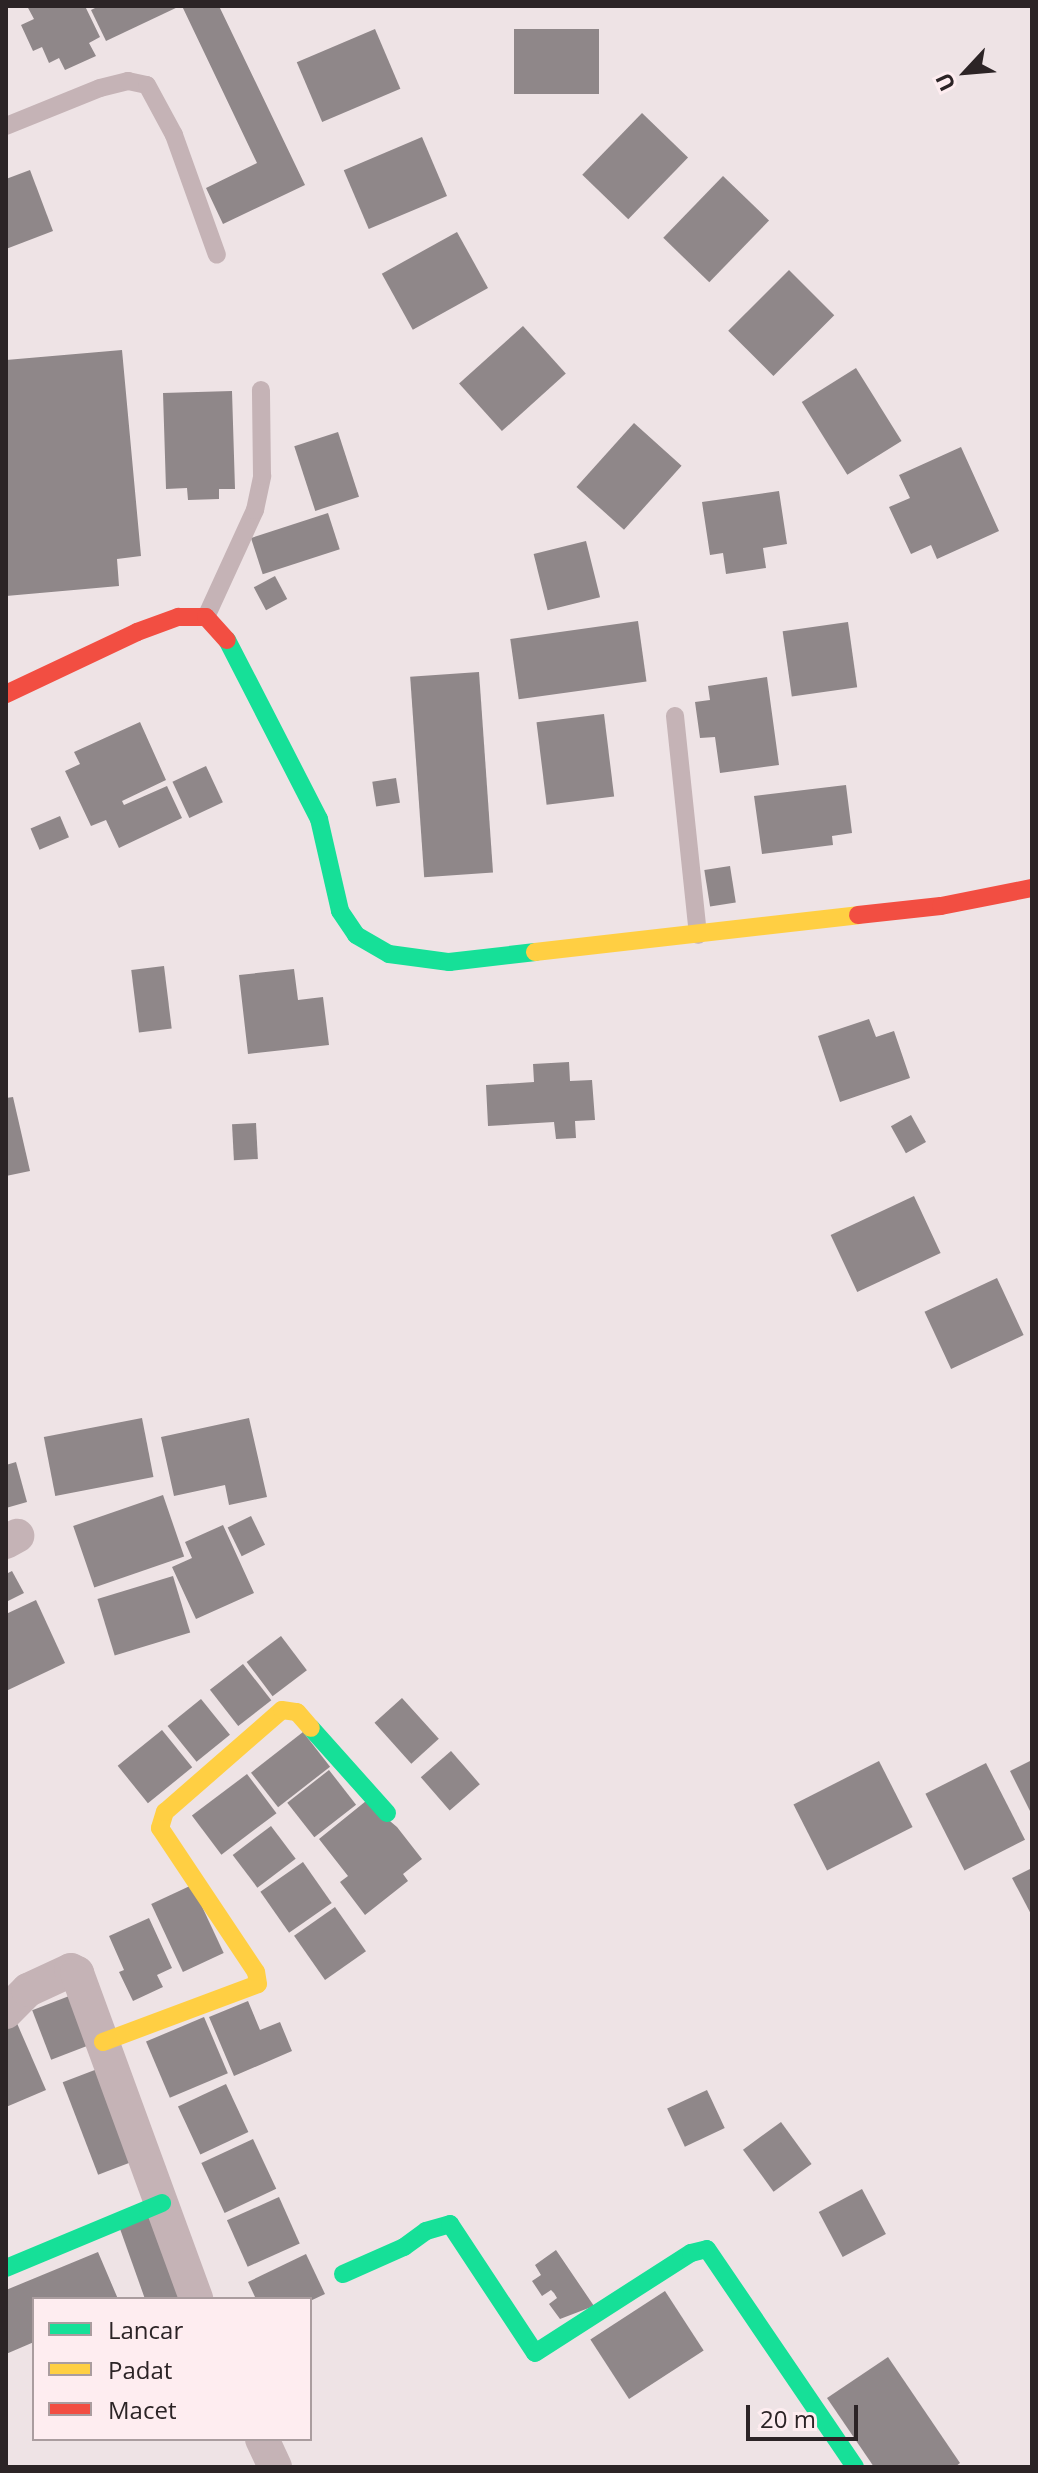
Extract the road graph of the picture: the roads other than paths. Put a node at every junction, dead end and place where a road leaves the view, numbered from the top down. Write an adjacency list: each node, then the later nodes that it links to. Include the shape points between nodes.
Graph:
1 (6, 126): 2 (lane, via 100,88 128,81 147,85 174,135)
2 (217, 255)
3 (261, 390): 4 (lane, via 262,476 255,510)
4 (206, 617): 5 (street, via 178,617 137,632); 8 (street, via 231,645 319,819 340,911 356,935 389,954 449,962)
5 (6, 694)
6 (675, 716): 8 (lane)
7 (1032, 888): 8 (street, via 941,906)
8 (698, 935)
9 (387, 1813): 11 (street, via 297,1712 282,1710 165,1812 160,1828 256,1972 258,1984)
10 (6, 2012): 11 (street, via 28,1990 75,1971)
11 (103, 2042): 12 (street)
12 (162, 2203): 13 (street); 15 (street)
13 (6, 2268)
14 (343, 2274): 18 (street, via 450,2224 535,2353 691,2253 707,2249)
15 (195, 2297)
16 (263, 2441): 17 (street)
17 (275, 2467)
18 (855, 2467)

